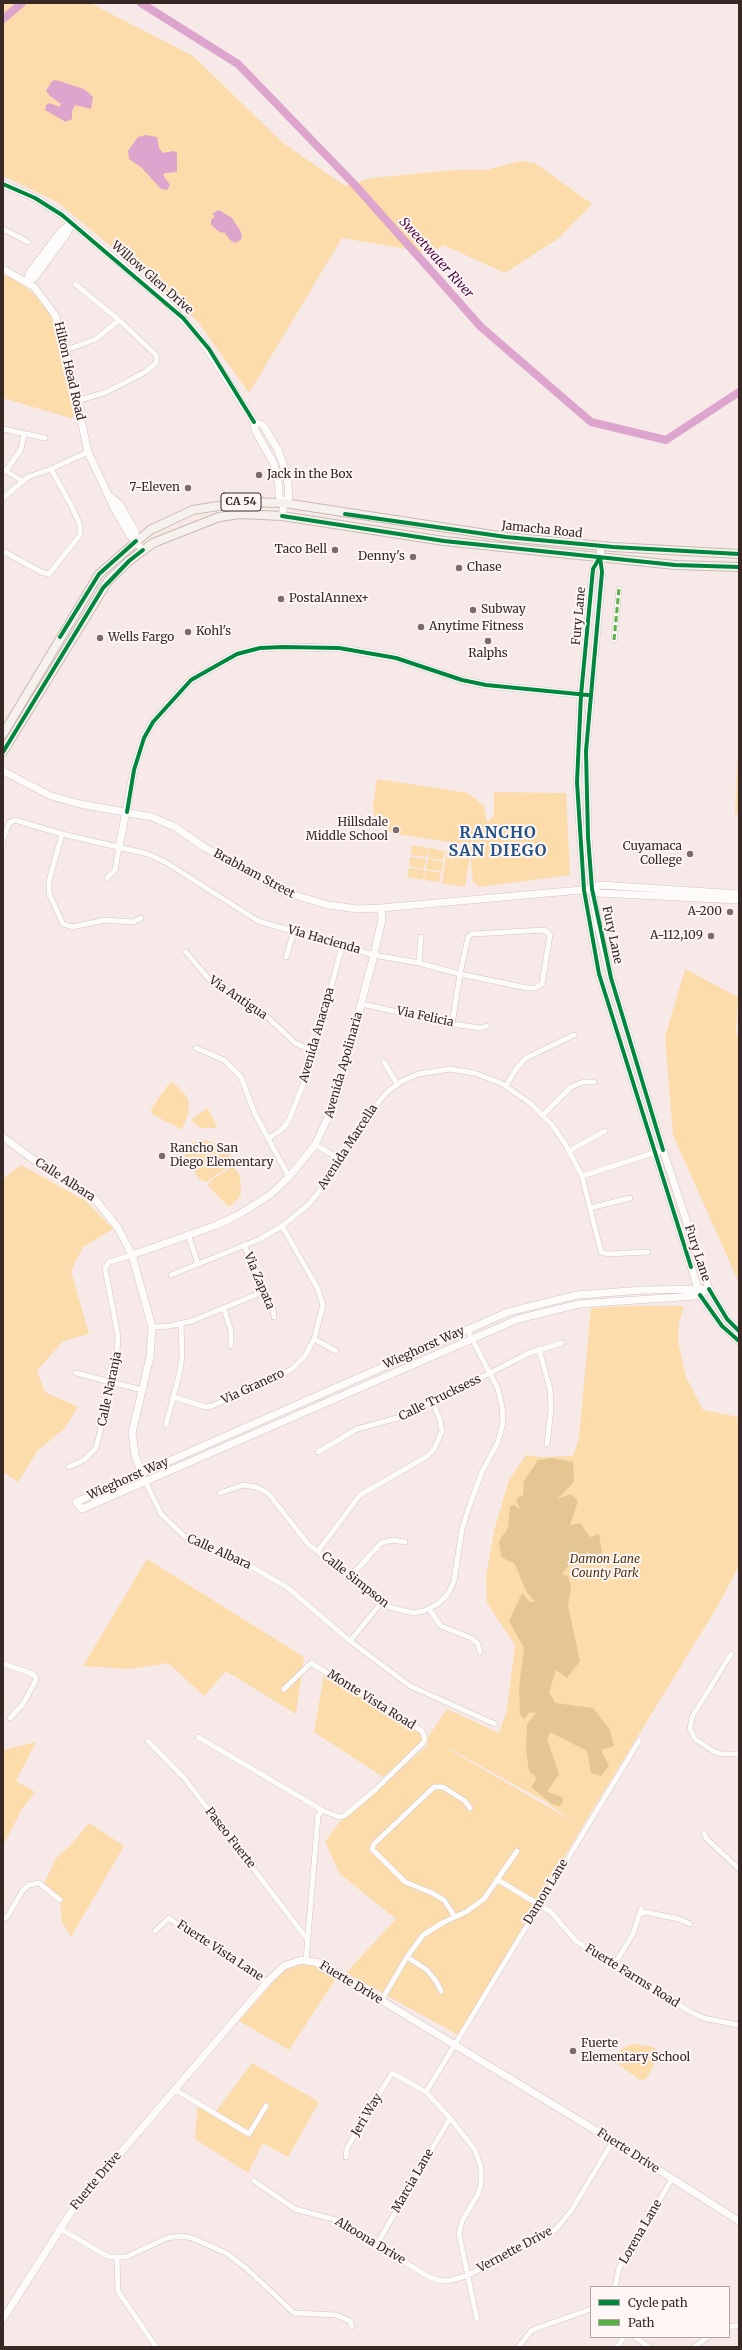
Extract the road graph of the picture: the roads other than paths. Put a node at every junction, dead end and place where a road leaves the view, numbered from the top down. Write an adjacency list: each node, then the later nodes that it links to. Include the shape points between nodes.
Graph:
1 (3, 184): 2 (street, Willow Glen Drive, via 35,198)
2 (72, 223): 6 (street, via 61,231 30,272); 11 (street, Willow Glen Drive, via 191,326 209,349)
3 (3, 229): 4 (street)
4 (28, 242)
5 (3, 269): 6 (street, Hilton Head Road)
6 (27, 282): 9 (street, Hilton Head Road, via 52,311 60,327)
7 (75, 284): 8 (street)
8 (119, 320): 9 (street, via 96,339); 10 (street, via 154,353 156,363 115,388)
9 (66, 350): 10 (street, Hilton Head Road)
10 (76, 401): 15 (street, Hilton Head Road)
11 (254, 422): 20 (street, Willow Glen Drive, via 255,430 274,464 280,486 279,496); 20 (street, Willow Glen Drive, via 263,425 283,461 290,490 289,498)
12 (3, 429): 13 (street)
13 (24, 435): 14 (street); 17 (street, via 21,449)
14 (45, 438)
15 (88, 452): 16 (street); 22 (street, Hilton Head Road, via 114,510)
16 (51, 469): 18 (street); 25 (street, via 80,525 80,535 49,574)
17 (5, 470): 18 (street)
18 (22, 481): 19 (street)
19 (3, 498)
20 (284, 503): 21 (street, Willow Glen Drive); 22 (main road, Jamacha Road / CA 54, via 243,502 193,510 150,530); 23 (main road, Jamacha Road / CA 54, via 506,537)
21 (282, 516): 24 (main road, Jamacha Road / CA 54, via 240,514 219,517 182,530); 27 (main road, Jamacha Road / CA 54, via 444,541)
22 (136, 541): 24 (street, Hilton Head Road); 33 (main road, Jamacha Road / CA 54, via 99,574 90,586)
23 (601, 546): 26 (main road, Jamacha Road / CA 54); 27 (street, Fury Lane)
24 (143, 550): 34 (main road, Jamacha Road / CA 54, via 103,588)
25 (3, 551)
26 (739, 554)
27 (600, 557): 28 (main road, Jamacha Road / CA 54, via 675,565); 31 (street, Fury Lane, via 593,569); 32 (street, Fury Lane, via 602,572)
28 (739, 567)
29 (619, 589): 30 (street)
30 (614, 640)
31 (581, 695): 32 (street); 36 (street, via 486,685 462,680 396,658 339,648 260,648 238,654 191,680 153,722 144,738 134,770); 44 (street, Fury Lane, via 577,782)
32 (590, 695): 43 (street, Fury Lane, via 586,765)
33 (3, 734)
34 (3, 752)
35 (3, 772): 36 (street, Brabham Street, via 50,796)
36 (127, 812): 40 (street); 47 (street, Brabham Street, via 175,827 204,847 284,892 328,905 358,909)
37 (62, 834): 38 (street, Via Hacienda, via 13,820 9,823); 40 (street, Via Hacienda); 48 (street, via 49,881 49,893 63,924 72,927 105,920 134,922)
38 (3, 839)
39 (3, 844): 41 (street)
40 (119, 847): 42 (street, via 115,870); 49 (street, Via Hacienda, via 159,859 258,921)
41 (3, 848)
42 (107, 878)
43 (592, 889): 44 (street, Brabham Street); 45 (street, Brabham Street, via 600,886); 46 (street, via 599,893); 72 (street, Fury Lane, via 611,978)
44 (584, 890): 47 (street, Brabham Street); 74 (street, Fury Lane, via 599,974)
45 (739, 894)
46 (739, 900)
47 (382, 908): 53 (street, Avenida Apolinaria)
48 (141, 918)
49 (294, 931): 51 (street, Via Hacienda); 54 (street)
50 (421, 937): 55 (street)
51 (342, 946): 53 (street, Via Hacienda); 62 (street, Avenida Anacapa)
52 (186, 952): 62 (street, Via Antigua, via 214,984 260,1010 295,1043)
53 (374, 955): 55 (street, Via Hacienda); 57 (street, Avenida Apolinaria)
54 (286, 957)
55 (419, 964): 56 (street, Via Hacienda)
56 (460, 974): 56 (street, Via Hacienda, via 468,936 472,934 545,930 550,935 542,984 535,988); 58 (street)
57 (362, 1004): 58 (street, Via Felicia); 71 (street, Avenida Apolinaria, via 335,1103)
58 (452, 1024): 59 (street, Via Felicia, via 481,1028)
59 (487, 1026)
60 (574, 1035): 66 (street, via 526,1058)
61 (196, 1048): 70 (street, via 224,1060 241,1077 255,1114)
62 (315, 1052): 70 (street, Avenida Anacapa, via 288,1122)
63 (384, 1062): 65 (street)
64 (594, 1082): 67 (street, via 583,1082 571,1088)
65 (397, 1084): 66 (street, Avenida Marcella, via 418,1074 456,1069 483,1076); 75 (street, Avenida Marcella, via 370,1111)
66 (506, 1086): 67 (street, Avenida Marcella)
67 (543, 1115): 73 (street, Avenida Marcella)
68 (606, 1131): 73 (street)
69 (3, 1137): 84 (street, Calle Albara, via 38,1163 94,1198 118,1228)
70 (268, 1138): 77 (street)
71 (315, 1145): 75 (street); 77 (street, Avenida Apolinaria)
72 (663, 1150): 74 (street); 87 (street, Fury Lane)
73 (569, 1151): 76 (street, Avenida Marcella)
74 (654, 1154): 76 (street); 89 (street, Fury Lane)
75 (342, 1160): 80 (street, Avenida Marcella, via 311,1202)
76 (582, 1176): 79 (street, Avenida Marcella)
77 (289, 1177): 81 (street, Avenida Apolinaria, via 270,1195 238,1215)
78 (630, 1198): 79 (street)
79 (590, 1208): 83 (street, Avenida Marcella, via 601,1252)
80 (282, 1226): 82 (street, Avenida Marcella); 97 (street, Via Granero, via 322,1296 323,1305)
81 (188, 1234): 84 (street, Avenida Apolinaria); 85 (street)
82 (244, 1245): 85 (street, Avenida Marcella); 88 (street, Via Zapata)
83 (648, 1252)
84 (132, 1255): 93 (street, Calle Albara); 105 (street, Calle Naranja, via 109,1262 105,1268 118,1336 117,1360)
85 (198, 1264): 86 (street, Avenida Marcella)
86 (171, 1275)
87 (709, 1289): 89 (street, Wieghorst Way); 95 (street, Fury Lane, via 727,1319)
88 (265, 1291): 90 (street); 91 (street, Via Zapata)
89 (699, 1292): 94 (street, Wieghorst Way, via 577,1295 508,1312); 96 (street, Wieghorst Way, via 579,1304 533,1314); 98 (street, Fury Lane, via 722,1326)
90 (224, 1309): 92 (street); 100 (street, via 231,1331)
91 (274, 1317)
92 (181, 1324): 93 (street); 107 (street, via 182,1356)
93 (152, 1327): 106 (street, Calle Albara, via 150,1357)
94 (467, 1330): 96 (street); 113 (street, Wieghorst Way)
95 (739, 1331)
96 (471, 1338): 104 (street); 114 (street, Wieghorst Way)
97 (314, 1339): 102 (street); 107 (street, Via Granero, via 305,1356 292,1368 212,1406 206,1407)
98 (739, 1341)
99 (562, 1343): 101 (street, Calle Trucksess)
100 (231, 1346)
101 (539, 1349): 104 (street, Calle Trucksess); 110 (street, via 550,1389 551,1409)
102 (336, 1351)
103 (76, 1373): 105 (street)
104 (490, 1373): 108 (street, Calle Trucksess); 120 (street, via 501,1400 503,1418 500,1433 462,1529 452,1586 441,1601)
105 (112, 1382): 106 (street); 112 (street, Calle Naranja, via 96,1448 84,1460)
106 (142, 1390): 113 (street, Calle Albara, via 132,1433)
107 (174, 1396): 109 (street)
108 (433, 1403): 111 (street, Calle Trucksess, via 408,1415 357,1429); 117 (street, via 442,1432 434,1449 426,1457 360,1495)
109 (166, 1425)
110 (547, 1444)
111 (318, 1452)
112 (69, 1467)
113 (141, 1473): 114 (street, Calle Albara); 114 (street, Wieghorst Way, via 76,1502 82,1509)
114 (145, 1481): 121 (street, Calle Albara, via 161,1514 178,1532 200,1546 247,1564 273,1579 304,1600)
115 (220, 1493): 117 (street, Calle Simpson, via 243,1485 264,1490 275,1499 302,1538)
116 (405, 1542): 118 (street, via 394,1540 381,1543)
117 (318, 1551): 118 (street, Calle Simpson)
118 (351, 1576): 119 (street, Calle Simpson)
119 (382, 1602): 120 (street, Calle Simpson, via 403,1612); 121 (street)
120 (429, 1609): 122 (street, via 441,1626 471,1638 478,1644)
121 (350, 1641): 127 (street, Calle Albara, via 410,1686)
122 (480, 1652)
123 (731, 1654): 131 (street, via 692,1717 690,1729 695,1739 715,1752)
124 (3, 1664): 126 (street, via 28,1672 35,1676 36,1680 23,1704)
125 (284, 1689): 133 (street, Monte Vista Road, via 311,1663 424,1735 423,1743 344,1816 339,1817)
126 (10, 1718)
127 (495, 1724)
128 (198, 1737): 133 (street, Monte Vista Road)
129 (148, 1741): 144 (street, Paseo Fuerte, via 184,1780)
130 (639, 1741): 139 (street, Damon Lane)
131 (739, 1754)
132 (470, 1808): 140 (street, via 465,1801 443,1787 434,1787 374,1844 372,1849 402,1880 444,1900)
133 (322, 1810): 144 (street, via 318,1816)
134 (704, 1833): 136 (street, via 706,1838)
135 (517, 1851): 137 (street)
136 (739, 1869)
137 (498, 1880): 139 (street, Fuerte Farms Road); 140 (street, via 484,1899)
138 (60, 1900): 141 (street, via 39,1883 29,1884 7,1917)
139 (538, 1904): 147 (street, Fuerte Farms Road, via 554,1915 573,1939); 152 (street, Damon Lane)
140 (455, 1917): 145 (street, via 423,1935)
141 (3, 1919)
142 (690, 1924): 147 (street, via 679,1919 641,1911 633,1934)
143 (155, 1931): 148 (street, Fuerte Vista Lane, via 169,1918 192,1936)
144 (307, 1939): 146 (street)
145 (407, 1957): 149 (street, via 427,1970); 150 (street)
146 (306, 1960): 148 (street, Fuerte Drive, via 288,1964); 150 (street, Fuerte Drive, via 320,1963)
147 (614, 1965): 151 (street, Fuerte Farms Road, via 694,2014)
148 (267, 1982): 153 (street, Fuerte Drive)
149 (441, 1991)
150 (381, 2001): 152 (street, Fuerte Drive)
151 (739, 2026)
152 (454, 2045): 154 (street); 157 (street, Fuerte Drive)
153 (174, 2089): 155 (street, via 249,2134); 162 (street, Fuerte Drive)
154 (426, 2092): 156 (street); 158 (street, Jeri Way, via 392,2073 347,2148)
155 (266, 2106)
156 (450, 2118): 163 (street, Marcia Lane); 165 (street, via 475,2150 481,2168 478,2194 462,2221 459,2234)
157 (613, 2141): 159 (street, Fuerte Drive); 165 (street, Vernette Drive, via 571,2211 556,2228 547,2236)
158 (346, 2157)
159 (672, 2179): 161 (street, Fuerte Drive); 166 (street, Lorena Lane, via 620,2268)
160 (254, 2181): 163 (street, Altoona Drive, via 290,2207 329,2217)
161 (739, 2221)
162 (59, 2228): 164 (street, via 101,2254); 169 (street, Fuerte Drive)
163 (376, 2244): 165 (street, Altoona Drive, via 433,2279 447,2281)
164 (117, 2258): 170 (street, via 134,2255 167,2238 192,2238 226,2253 294,2313 336,2315 350,2321); 174 (street, via 118,2291)
165 (466, 2276): 168 (street)
166 (615, 2286)
167 (590, 2309): 175 (street, via 532,2330)
168 (477, 2319)
169 (3, 2320)
170 (352, 2326)
171 (623, 2338): 176 (street)
172 (636, 2338): 177 (street)
173 (707, 2338): 178 (street)
174 (156, 2347)
175 (518, 2347)
176 (617, 2347)
177 (649, 2347)
178 (694, 2347)

